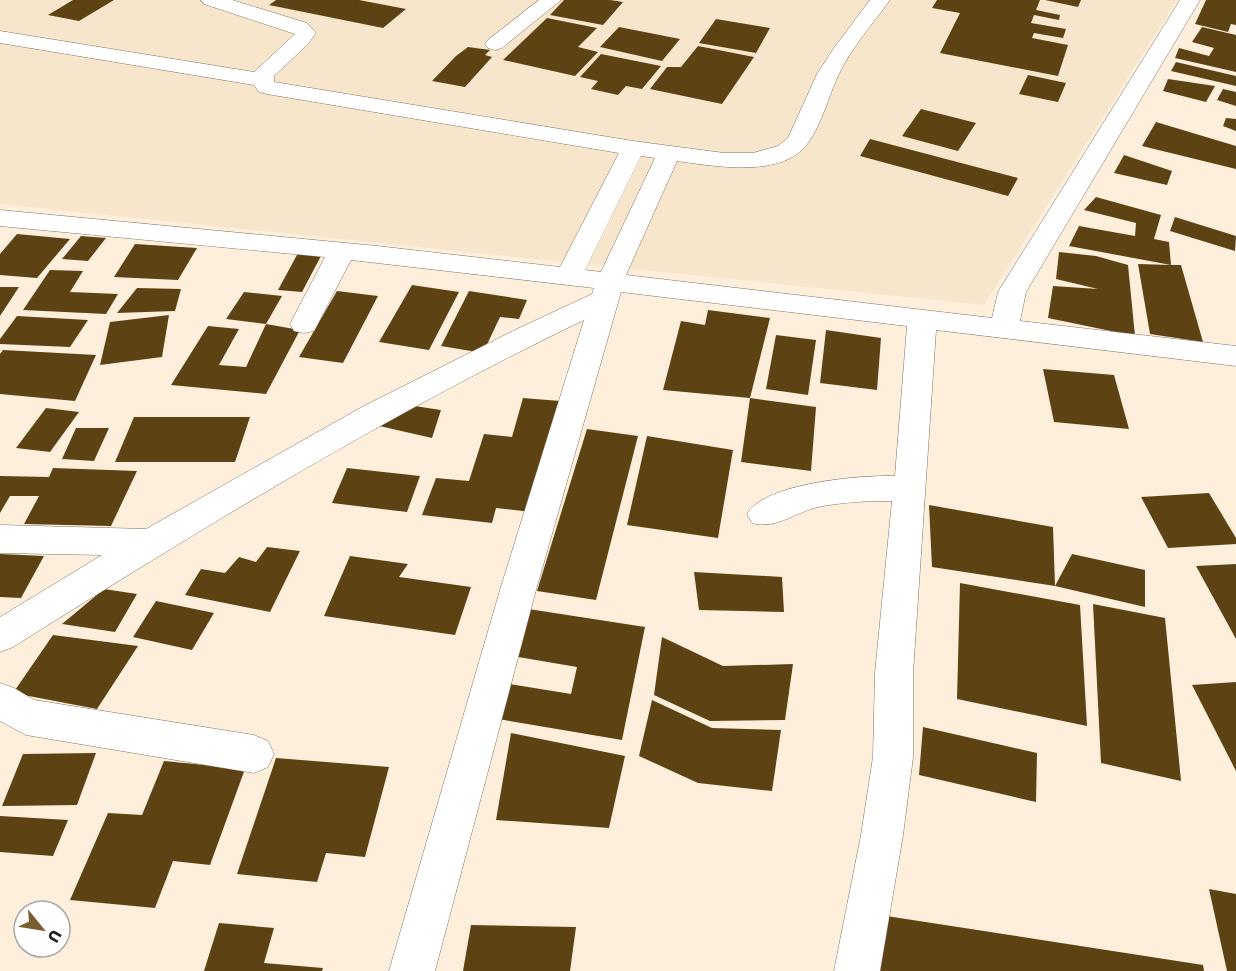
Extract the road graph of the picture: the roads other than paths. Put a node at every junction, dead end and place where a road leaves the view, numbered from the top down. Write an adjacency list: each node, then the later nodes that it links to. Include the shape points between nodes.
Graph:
1 (211, 0): 7 (street, via 300,27 306,33)
2 (551, 0): 6 (street)
3 (880, 0): 9 (street, via 841,52 798,141 786,151 772,157 734,160)
4 (1190, 0): 16 (street, via 1012,292)
5 (0, 37): 7 (street)
6 (495, 44)
7 (261, 80): 8 (street, via 267,87)
8 (633, 148): 9 (street); 12 (street)
9 (669, 153): 13 (street)
10 (0, 218): 11 (street)
11 (342, 251): 12 (street); 15 (street)
12 (569, 276): 13 (street)
13 (608, 290): 14 (street); 21 (street, via 389,407); 25 (street, via 518,590)
14 (922, 319): 16 (street); 18 (street)
15 (304, 324)
16 (1004, 327): 17 (street)
17 (1236, 356)
18 (910, 490): 19 (street, via 849,490 787,502); 26 (street, via 894,673 893,757)
19 (764, 514)
20 (0, 539): 21 (street)
21 (148, 543): 22 (street)
22 (0, 636)
23 (0, 700): 24 (street, via 26,717)
24 (254, 754)
25 (412, 971)
26 (857, 971)

